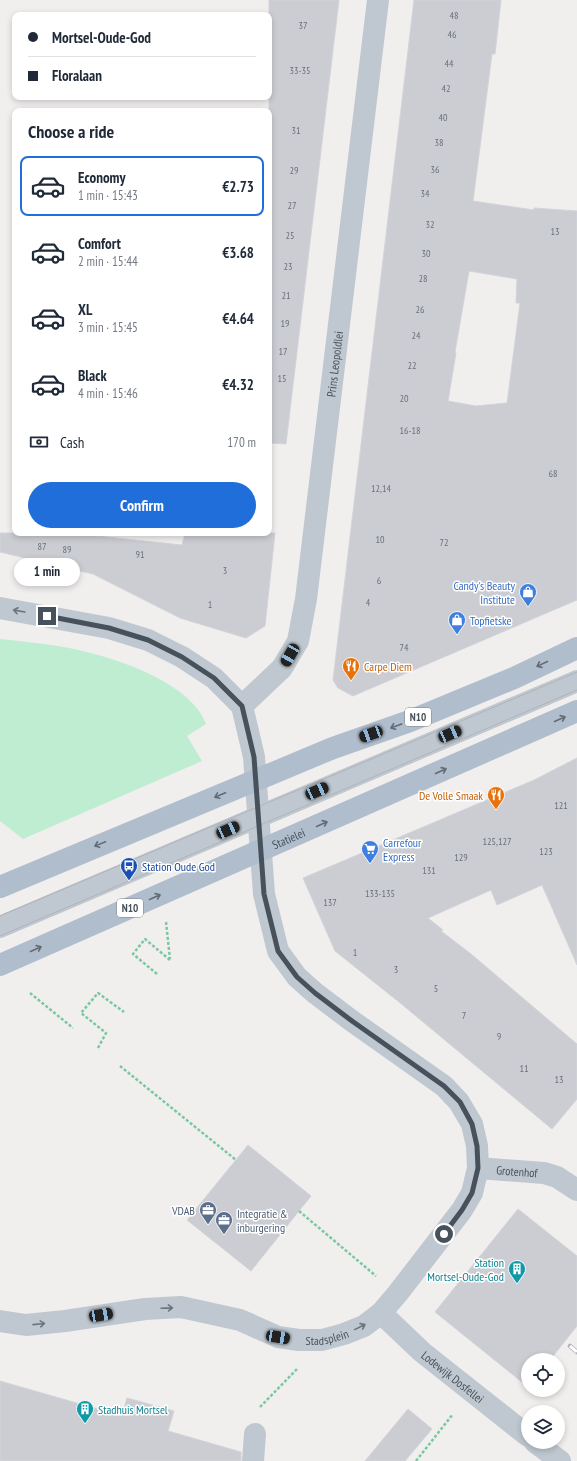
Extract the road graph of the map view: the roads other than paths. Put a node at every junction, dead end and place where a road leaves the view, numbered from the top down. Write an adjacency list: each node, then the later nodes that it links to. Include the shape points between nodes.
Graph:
1 (378, 0): 5 (street, Prins Leopoldlei, via 306,599 298,641 282,668)
2 (0, 608): 5 (street, one-way to 2, via 214,678 182,657 148,640 109,628)
3 (577, 648): 7 (main road, N10, one-way to 7, via 514,678)
4 (577, 681): 8 (street)
5 (242, 706): 7 (street, via 254,757)
6 (577, 711): 9 (main road, Statielei / N10, one-way to 6)
7 (256, 780): 8 (street); 10 (main road, N10, one-way to 10)
8 (259, 816): 9 (street); 11 (street)
9 (261, 851): 12 (main road, Statielei / N10, one-way to 9); 13 (street, via 264,894 278,951 297,977 315,993 444,1086 460,1102 472,1124)
10 (0, 886)
11 (0, 927)
12 (0, 965)
13 (478, 1168): 14 (street, Grotenhof, via 544,1174 557,1177); 15 (street, Stadsplein, via 472,1193 462,1210 398,1293)
14 (577, 1190)
15 (380, 1312): 16 (street, Stadsplein, one-way to 15, via 26,1325 145,1309 181,1307 240,1320 278,1337 322,1340 364,1326); 17 (street, Lodewijk Dosfellei, via 422,1352)
16 (0, 1321)
17 (521, 1431)
18 (255, 1434): 20 (street)
19 (545, 1449): 21 (street)
20 (253, 1461)
21 (560, 1461)

